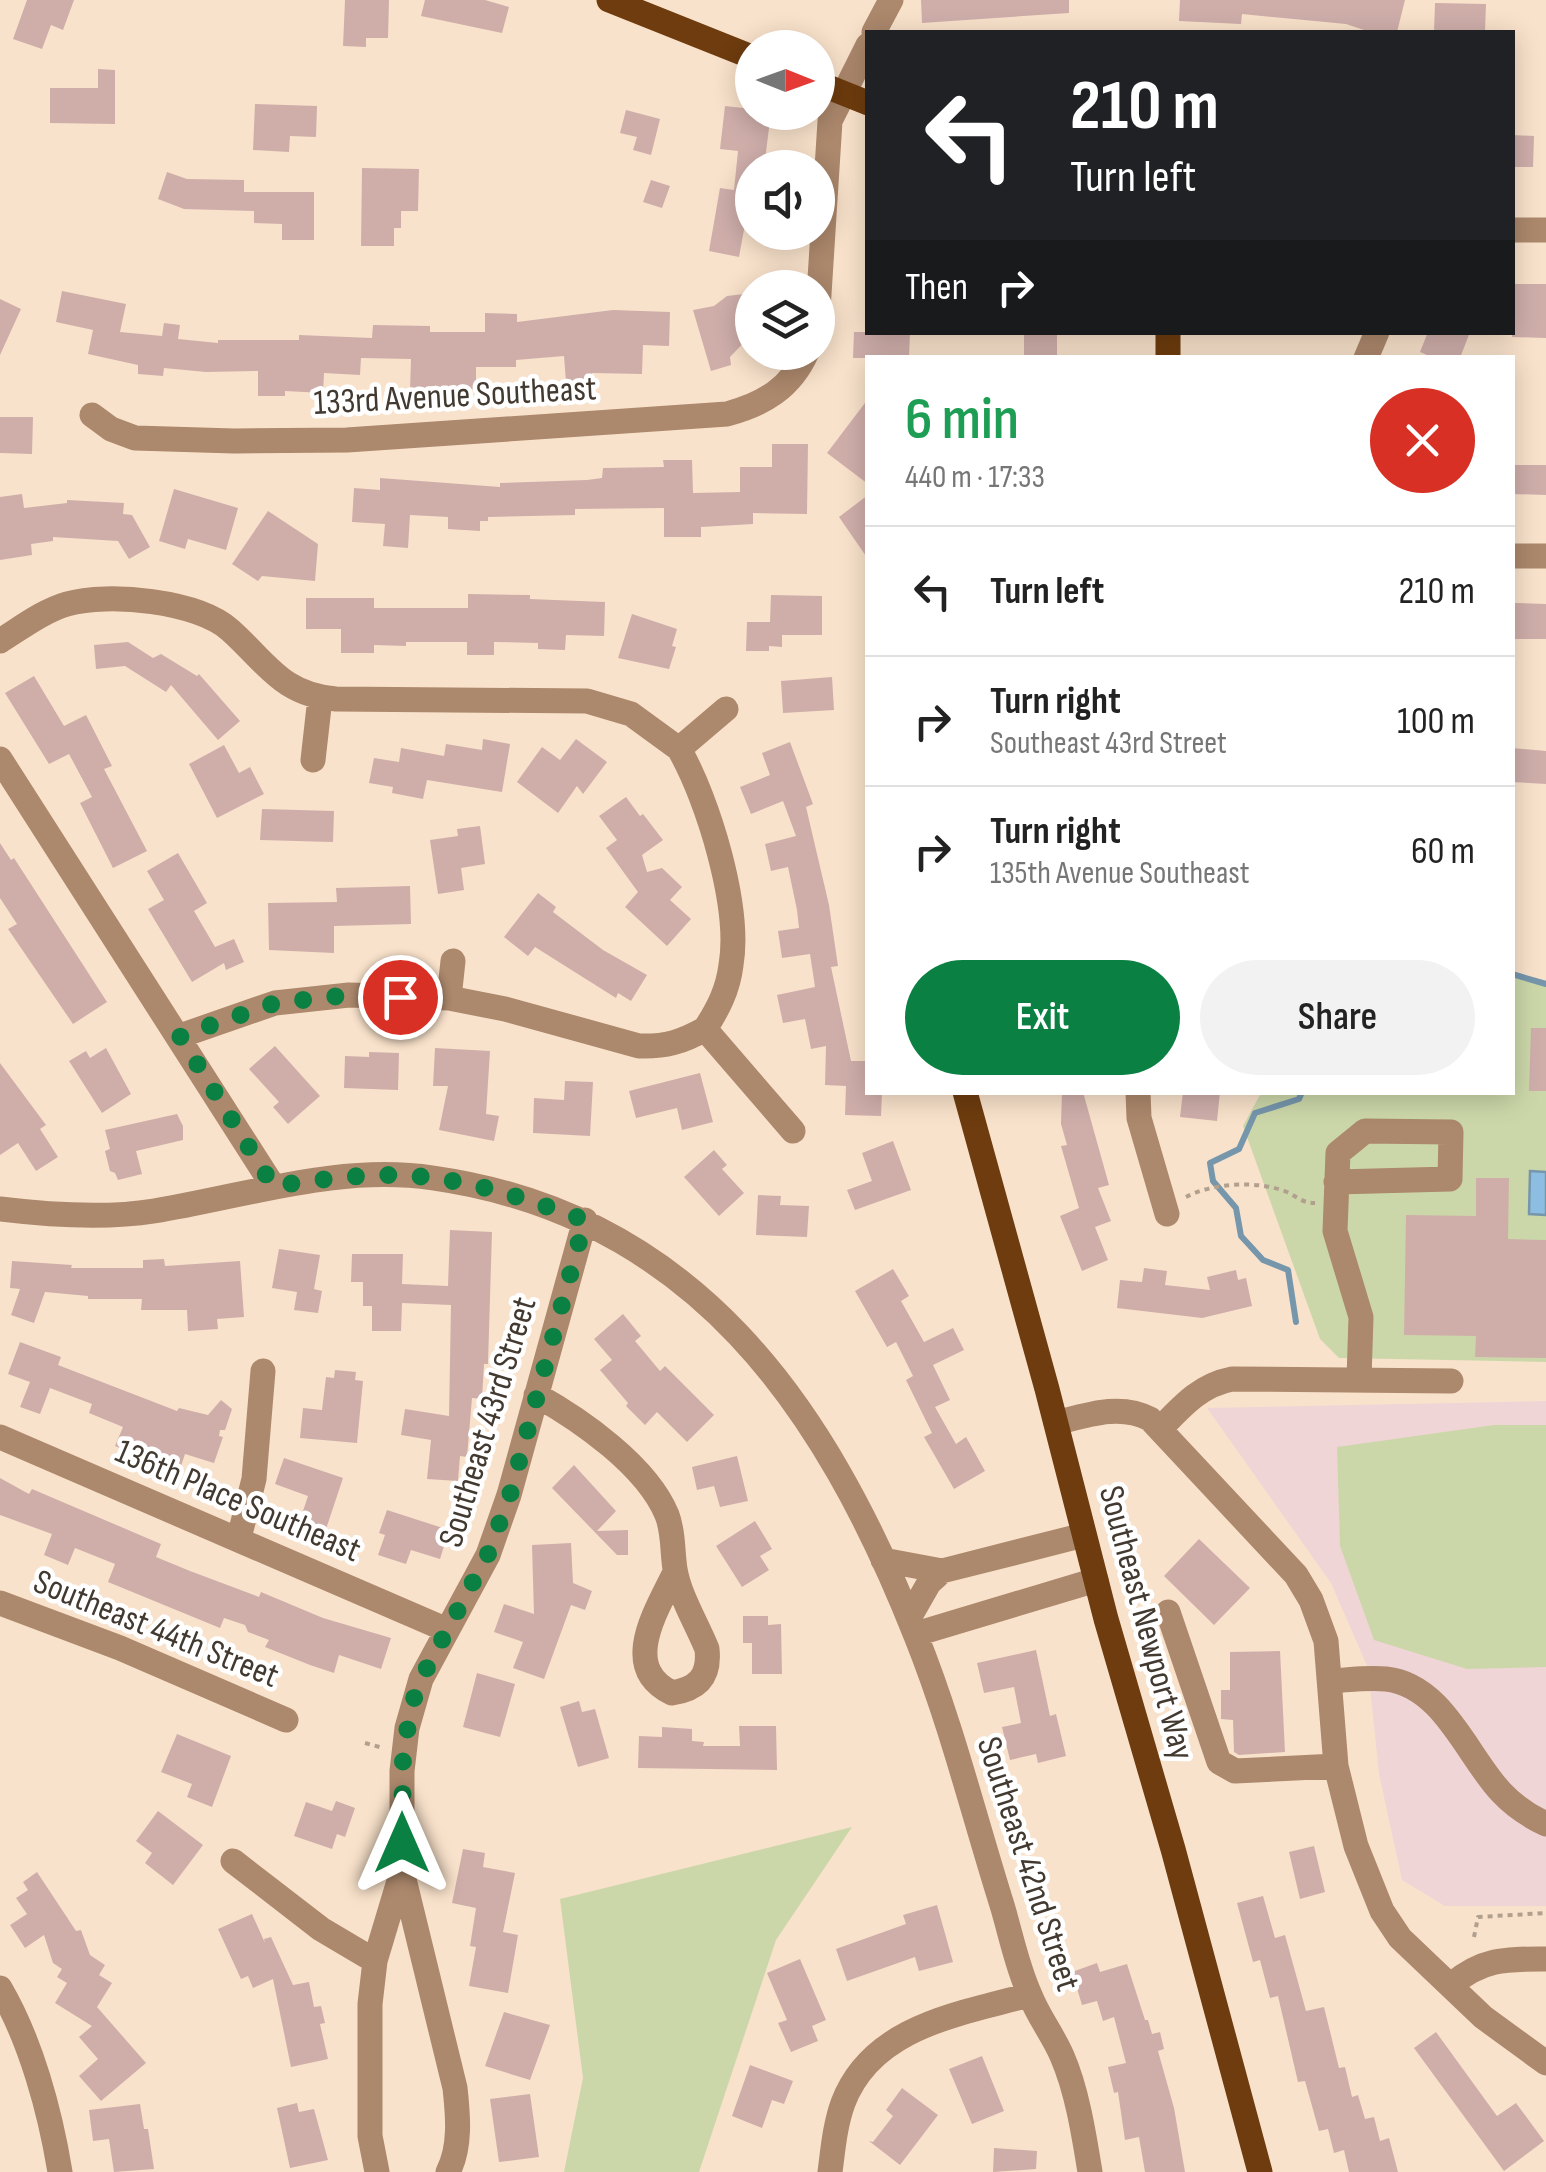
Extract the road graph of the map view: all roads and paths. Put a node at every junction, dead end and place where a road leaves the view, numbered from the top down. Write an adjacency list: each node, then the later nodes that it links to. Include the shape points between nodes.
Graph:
1 (609, 0): 5 (main road)
2 (892, 0): 3 (street)
3 (875, 30)
4 (865, 48): 6 (street)
5 (735, 50)
6 (835, 81)
7 (835, 89): 8 (main road)
8 (865, 101)
9 (829, 130): 12 (street)
10 (1515, 230): 11 (street)
11 (1546, 230)
12 (821, 270)
13 (797, 370): 14 (street, 133rd Avenue Southeast, via 772,396 728,414 347,440 135,438)
14 (92, 415)
15 (1515, 556): 16 (street)
16 (1546, 556)
17 (0, 641): 18 (street, via 68,604 185,606 218,620 286,686)
18 (320, 698): 20 (street, via 587,701 631,714); 22 (street)
19 (726, 708): 20 (street)
20 (679, 749): 25 (street, via 722,860 732,937 728,984)
21 (0, 759): 26 (street)
22 (313, 760)
23 (453, 961): 24 (street)
24 (449, 998): 25 (street, via 639,1046 661,1047); 26 (street, via 304,998)
25 (705, 1029): 29 (street)
26 (180, 1036): 30 (street)
27 (966, 1095): 40 (main road, Southeast Newport Way)
28 (1138, 1095): 34 (street)
29 (793, 1131)
30 (273, 1186): 33 (street, Southeast 42nd Street, via 148,1212); 35 (street, Southeast 42nd Street, via 426,1176 518,1196)
31 (1335, 1192): 32 (path, via 1304,1203 1285,1191 1239,1185); 37 (street, via 1335,1231 1360,1317)
32 (1188, 1195)
33 (0, 1209)
34 (1167, 1214)
35 (585, 1220): 39 (street, Southeast 43rd Street); 45 (street, Southeast 42nd Street, via 647,1254 742,1337 810,1425)
36 (263, 1371): 44 (street, via 254,1480)
37 (1359, 1379): 38 (street); 41 (street, via 1216,1382)
38 (1450, 1380)
39 (536, 1395): 47 (street, via 586,1426 659,1497); 52 (street, Southeast 43rd Street, via 488,1554)
40 (1056, 1424): 41 (street, via 1108,1410 1140,1413); 43 (main road, Southeast Newport Way)
41 (1162, 1428): 53 (street, via 1296,1575 1320,1621)
42 (0, 1437): 44 (street, 136th Place Southeast)
43 (1084, 1535): 46 (street); 48 (main road, Southeast Newport Way)
44 (239, 1538): 52 (street, 136th Place Southeast)
45 (883, 1560): 46 (street); 51 (street, Southeast 42nd Street)
46 (942, 1571): 51 (street, via 929,1583)
47 (675, 1572)
48 (1096, 1580): 51 (street); 74 (main road, Southeast Newport Way)
49 (0, 1603): 54 (street, Southeast 44th Street)
50 (1168, 1612): 57 (street, via 1218,1762 1235,1770)
51 (912, 1626): 67 (street, Southeast 42nd Street)
52 (447, 1630): 60 (street, Southeast 43rd Street, via 421,1679 407,1728)
53 (1330, 1681): 57 (street); 58 (street, via 1388,1679 1417,1690 1447,1718 1500,1791)
54 (286, 1720)
55 (365, 1743): 56 (path)
56 (384, 1748)
57 (1336, 1766): 65 (street, via 1356,1846 1382,1911 1400,1938)
58 (1546, 1824)
59 (234, 1860): 64 (street)
60 (402, 1871): 64 (street, Southeast 43rd Street); 71 (street, Southeast 43rd Street, via 454,2088 458,2115)
61 (1546, 1913): 62 (path, via 1478,1918)
62 (1474, 1937)
63 (1546, 1959): 65 (street, via 1473,1967)
64 (376, 1961): 70 (street, Southeast 43rd Street, via 368,2063)
65 (1451, 1985): 68 (street)
66 (0, 1988): 69 (street, via 43,2098)
67 (1030, 1995): 72 (street, via 932,2021 880,2052 844,2101); 73 (street, Southeast 42nd Street, via 1064,2060)
68 (1546, 2063)
69 (60, 2172)
70 (376, 2172)
71 (448, 2172)
72 (830, 2172)
73 (1090, 2172)
74 (1260, 2172)

